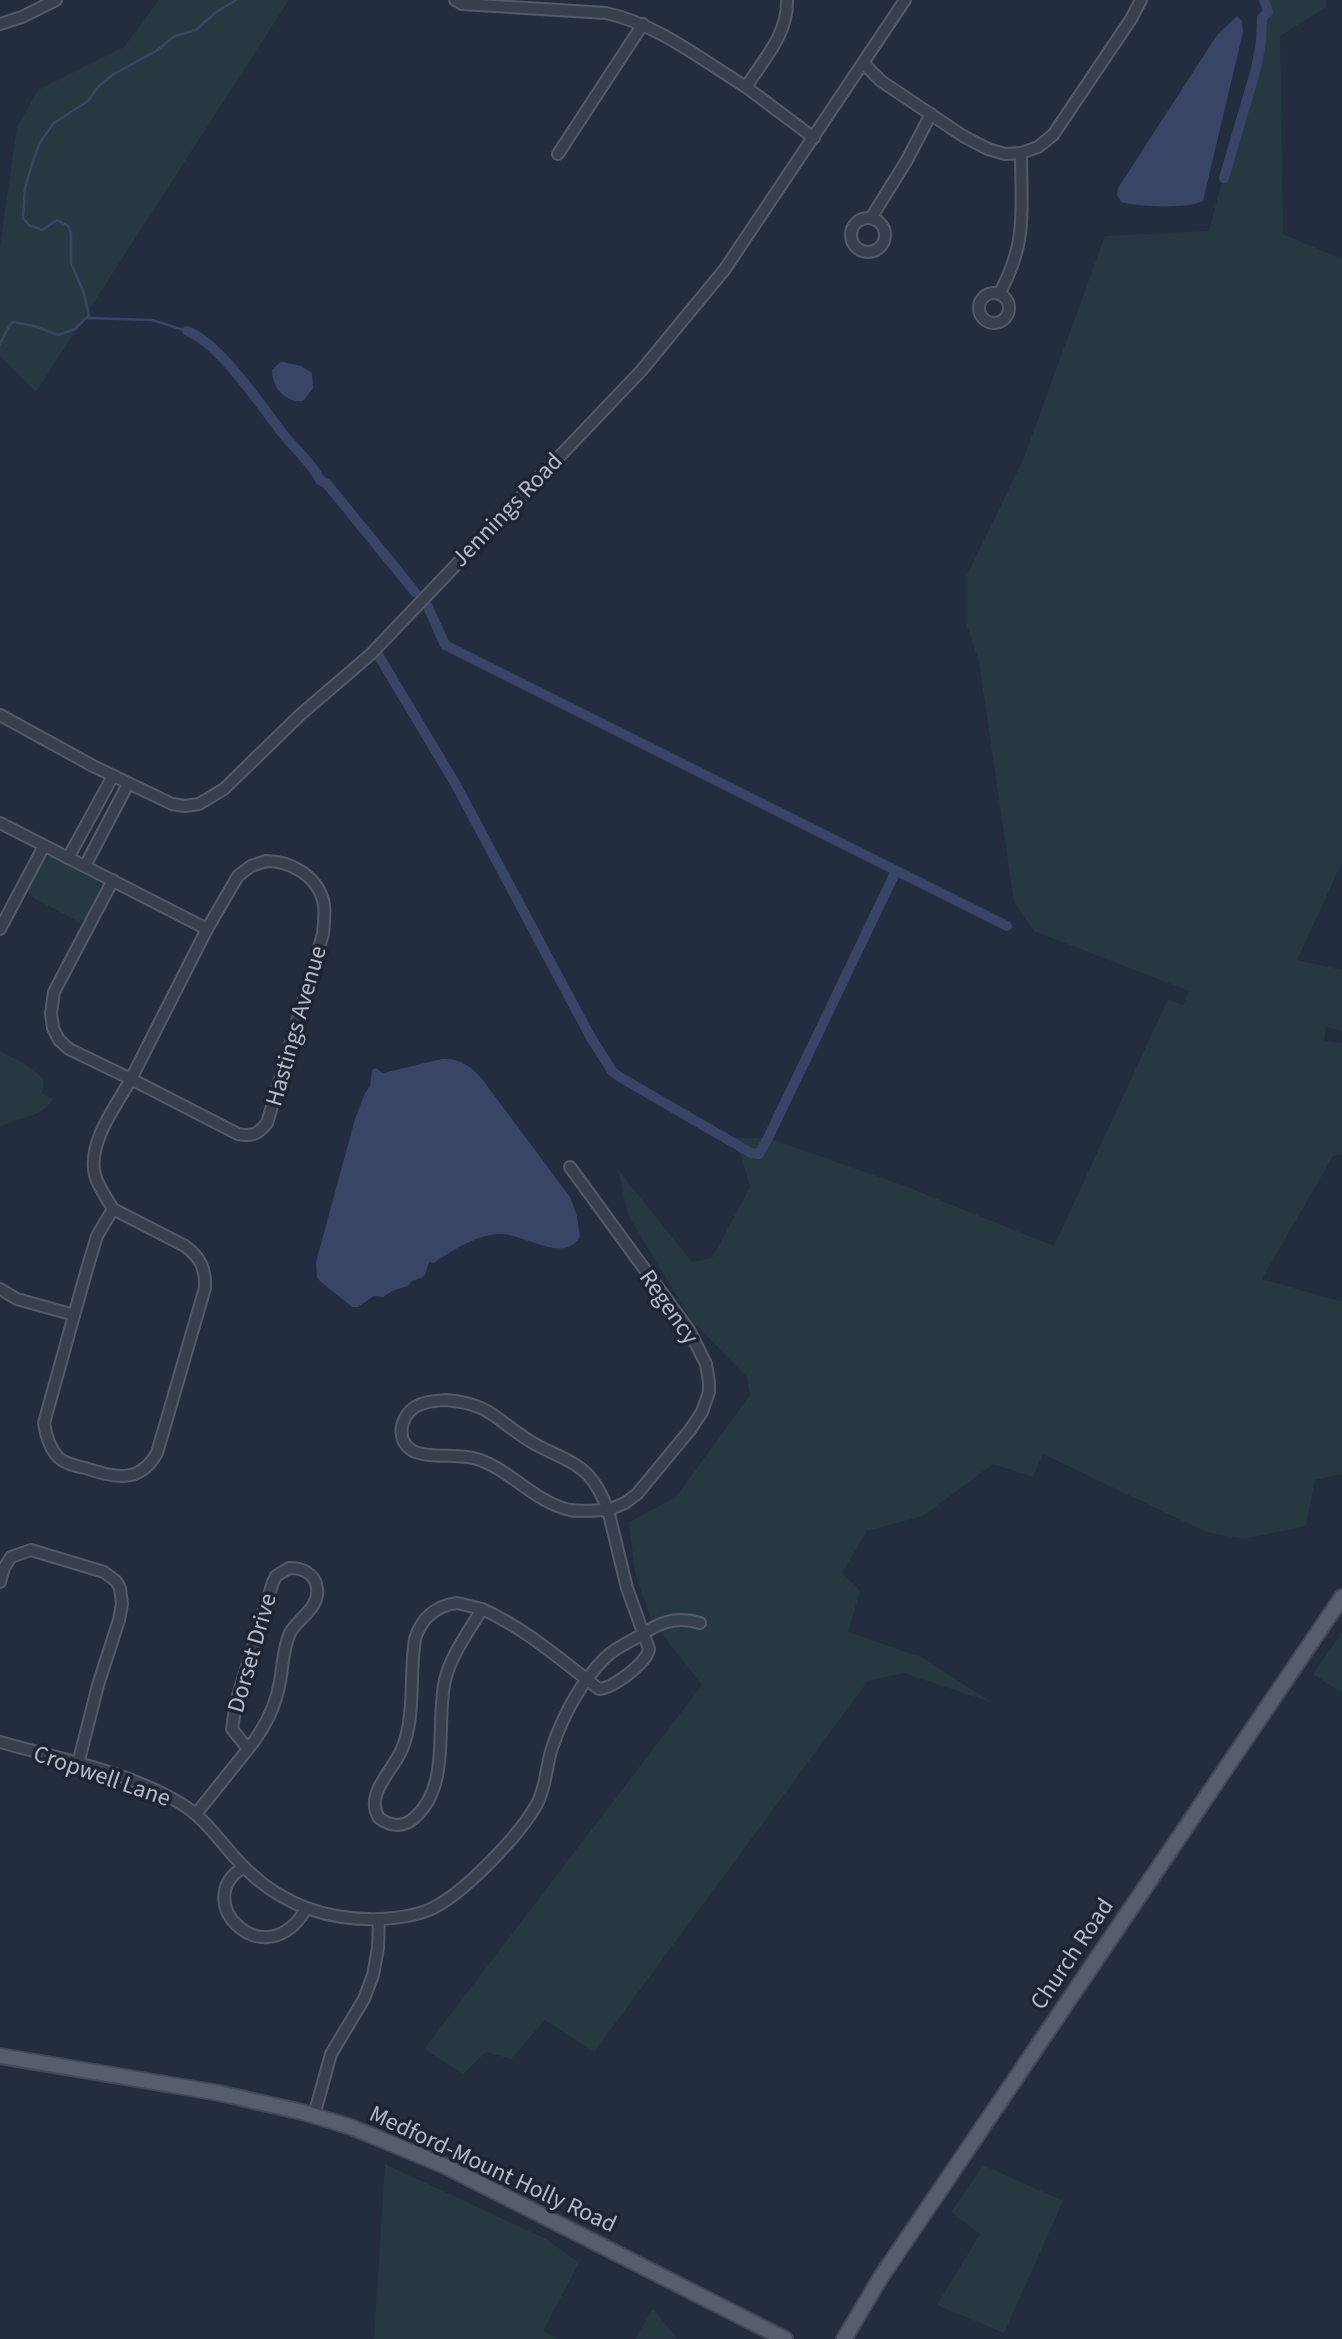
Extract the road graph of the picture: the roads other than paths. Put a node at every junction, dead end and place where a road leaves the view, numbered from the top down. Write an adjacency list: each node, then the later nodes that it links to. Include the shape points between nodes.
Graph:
1 (56, 0): 6 (street)
2 (455, 0): 7 (street, via 606,13)
3 (787, 0): 9 (street, via 782,32)
4 (905, 0): 8 (street, Jennings Road)
5 (1141, 0): 12 (street, via 1053,135)
6 (0, 24)
7 (643, 24): 9 (street); 13 (street)
8 (863, 63): 10 (street, via 881,81); 11 (street, Jennings Road)
9 (746, 87): 11 (street)
10 (931, 114): 12 (street, via 988,149 1005,155); 14 (street)
11 (814, 138): 18 (street, Jennings Road, via 725,269 662,346 371,654 212,798 192,805 172,804)
12 (1021, 153): 15 (street, via 1022,233)
13 (558, 154)
14 (870, 218)
15 (999, 294)
16 (0, 715): 17 (street, Jennings Road)
17 (113, 776): 18 (street, Jennings Road); 21 (street)
18 (128, 784): 22 (street)
19 (0, 823): 20 (street)
20 (44, 846): 21 (street); 24 (street)
21 (68, 858): 22 (street)
22 (85, 866): 23 (street)
23 (113, 880): 25 (street); 26 (street, via 54,992 52,1028 69,1049)
24 (0, 929)
25 (207, 929): 26 (street, Hastings Avenue); 26 (street, Hastings Avenue, via 238,876 266,861 290,865 304,874 323,898 323,934 267,1123 255,1135 238,1134)
26 (131, 1079): 28 (street, via 94,1155 97,1182)
27 (570, 1167): 31 (street, Regency, via 689,1330 706,1364 709,1382 702,1412 690,1430 637,1494)
28 (113, 1209): 30 (street, via 97,1236); 30 (street, via 195,1253 206,1275 157,1453 151,1464 136,1474 107,1475 64,1462 46,1436 44,1423)
29 (0, 1289): 30 (street, via 17,1299)
30 (74, 1315)
31 (608, 1510): 31 (street, via 566,1509 537,1496 489,1463 413,1450 403,1441 401,1427 409,1412 425,1402 446,1400 478,1406 582,1469); 36 (street, via 624,1579)
32 (0, 1582): 40 (street, via 11,1557 31,1550 104,1572 120,1588 119,1620)
33 (1342, 1597): 47 (main road, Church Road)
34 (482, 1609): 34 (street, via 467,1603 447,1604 418,1629 405,1739 374,1804 386,1823 408,1823 430,1798 438,1769 445,1680); 37 (street, via 573,1666)
35 (700, 1623): 36 (street, Cropwell Lane, via 671,1620)
36 (644, 1632): 37 (street, Cropwell Lane, via 614,1650); 37 (street, via 648,1655 638,1666 605,1689)
37 (587, 1680): 44 (street, Cropwell Lane, via 557,1736 536,1804 496,1855 433,1908)
38 (0, 1742): 40 (street, Cropwell Lane)
39 (248, 1749): 39 (street, Dorset Drive, via 276,1701 291,1633 317,1596 310,1574 296,1568 282,1571 273,1582 236,1702 232,1729); 41 (street, Dorset Drive)
40 (78, 1764): 41 (street, Cropwell Lane, via 149,1787)
41 (196, 1814): 42 (street, Cropwell Lane)
42 (243, 1867): 43 (street, Cropwell Lane, via 276,1894); 43 (street, via 229,1879 224,1897 226,1912 240,1929 276,1937 296,1924)
43 (306, 1909): 44 (street, Cropwell Lane, via 337,1917)
44 (379, 1919): 46 (street, via 373,1975 331,2054)
45 (0, 2056): 46 (main road, Medford-Mount Holly Road, via 219,2093)
46 (314, 2115): 48 (main road, Medford-Mount Holly Road, via 444,2166)
47 (858, 2316): 49 (main road, Church Road); 50 (main road)
48 (782, 2338)
49 (844, 2339)
50 (856, 2339)

